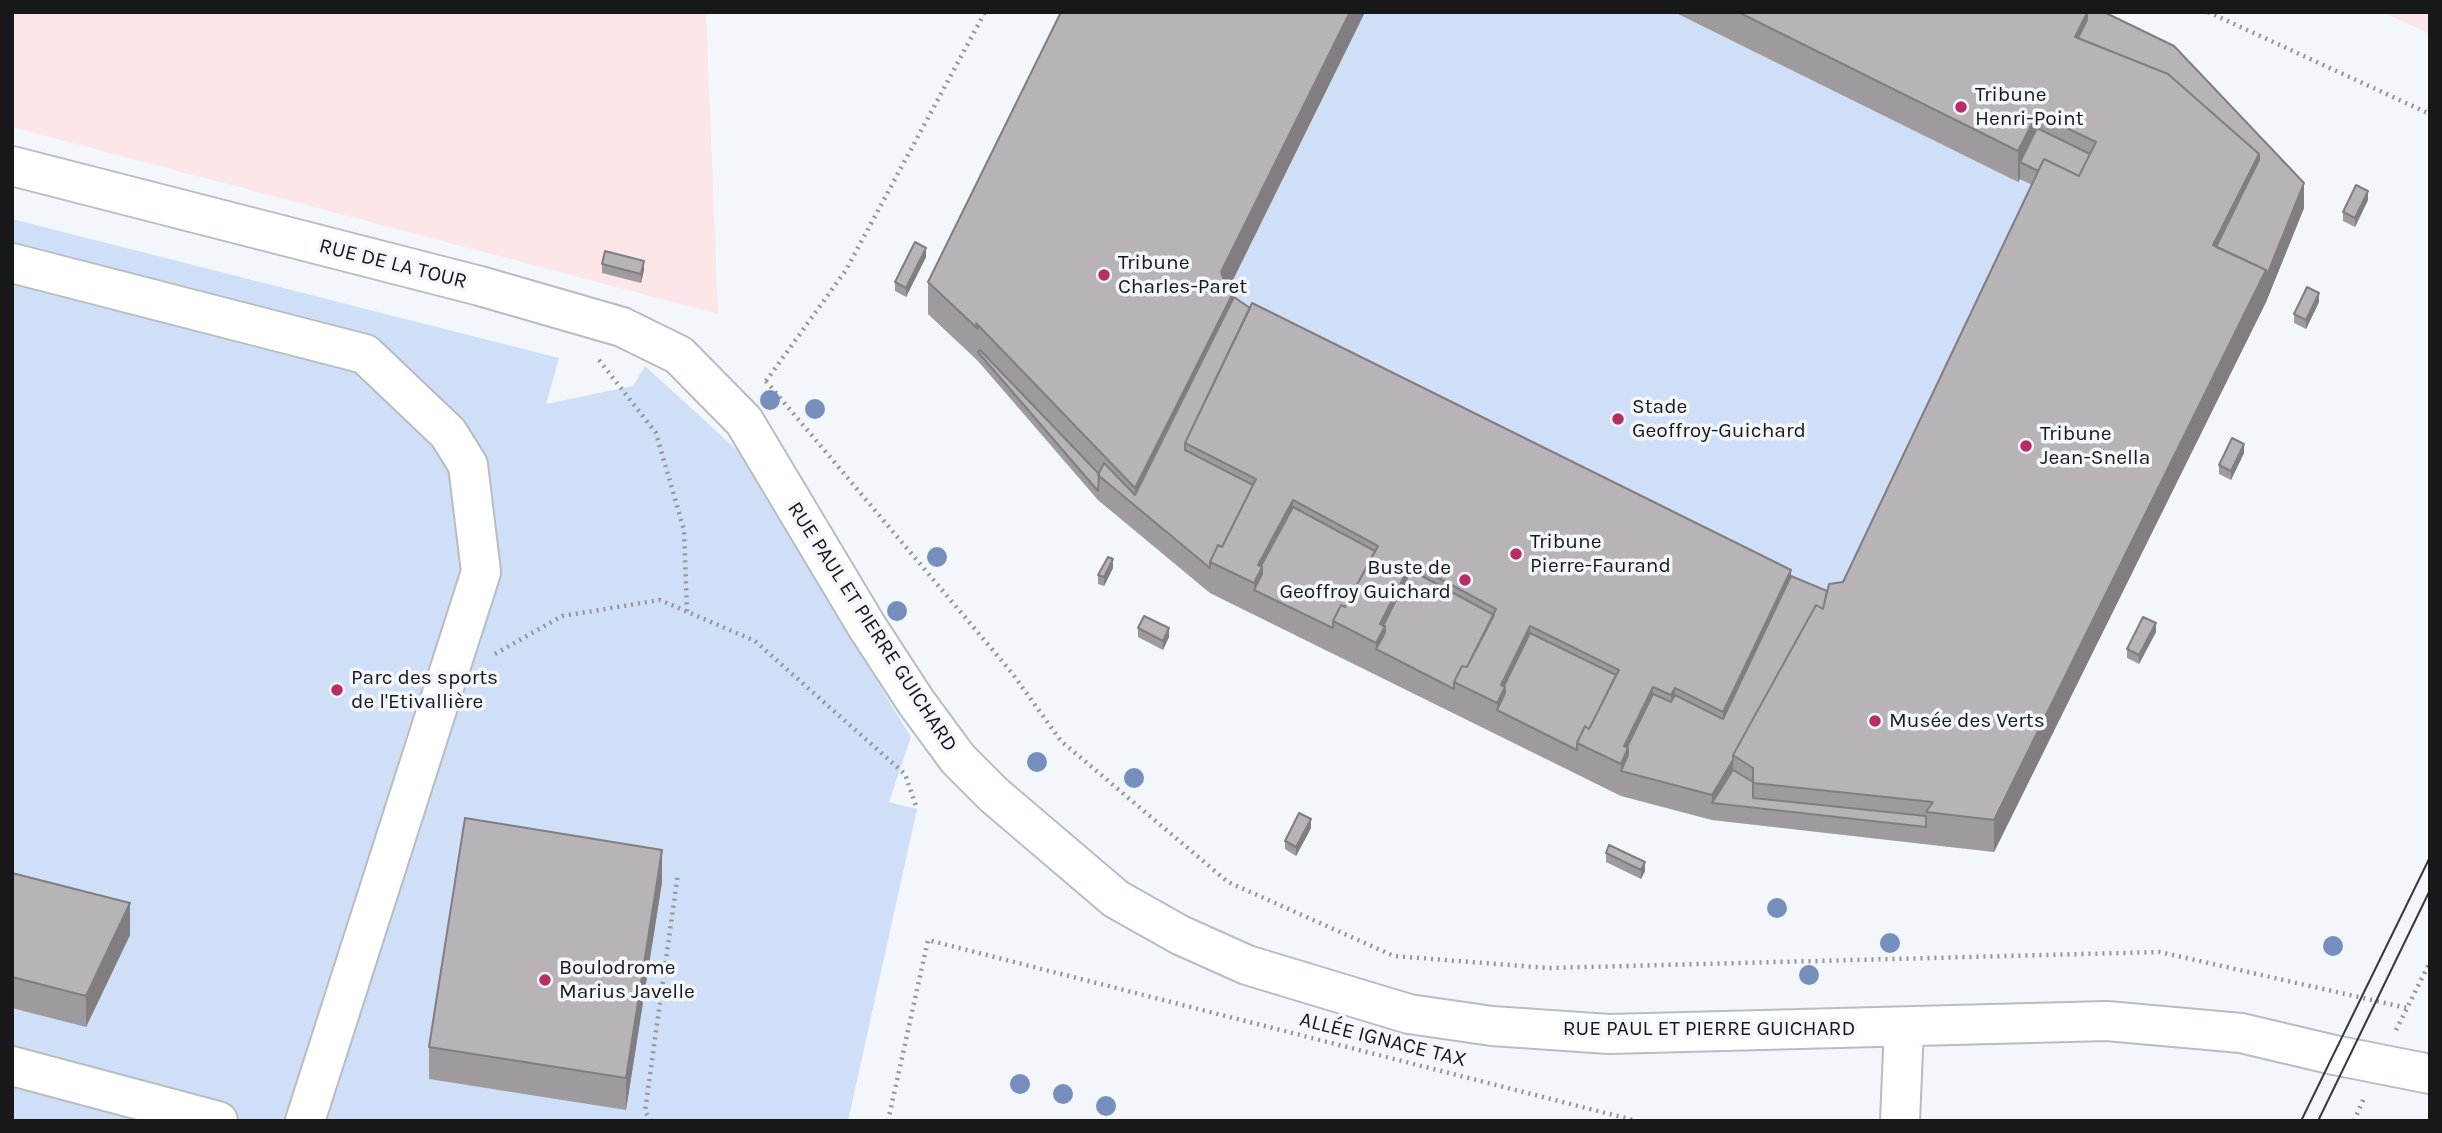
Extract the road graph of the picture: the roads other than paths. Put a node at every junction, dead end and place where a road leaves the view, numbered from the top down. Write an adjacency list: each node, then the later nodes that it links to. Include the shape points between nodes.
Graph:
1 (12, 166): 3 (street, RUE DE LA TOUR, via 622,327 679,355)
2 (12, 263): 8 (street, via 365,354 448,433 468,465 481,572)
3 (744, 421): 4 (street, RUE PAUL ET PIERRE GUICHARD, via 866,625 958,760 1116,899 1180,936 1247,965 1409,1014 1492,1026 1609,1034)
4 (1904, 1027): 6 (street, RUE PAUL ET PIERRE GUICHARD, via 2107,1021 2241,1033); 9 (street)
5 (12, 1066): 7 (street)
6 (2430, 1074)
7 (218, 1121)
8 (305, 1121)
9 (1899, 1121)

